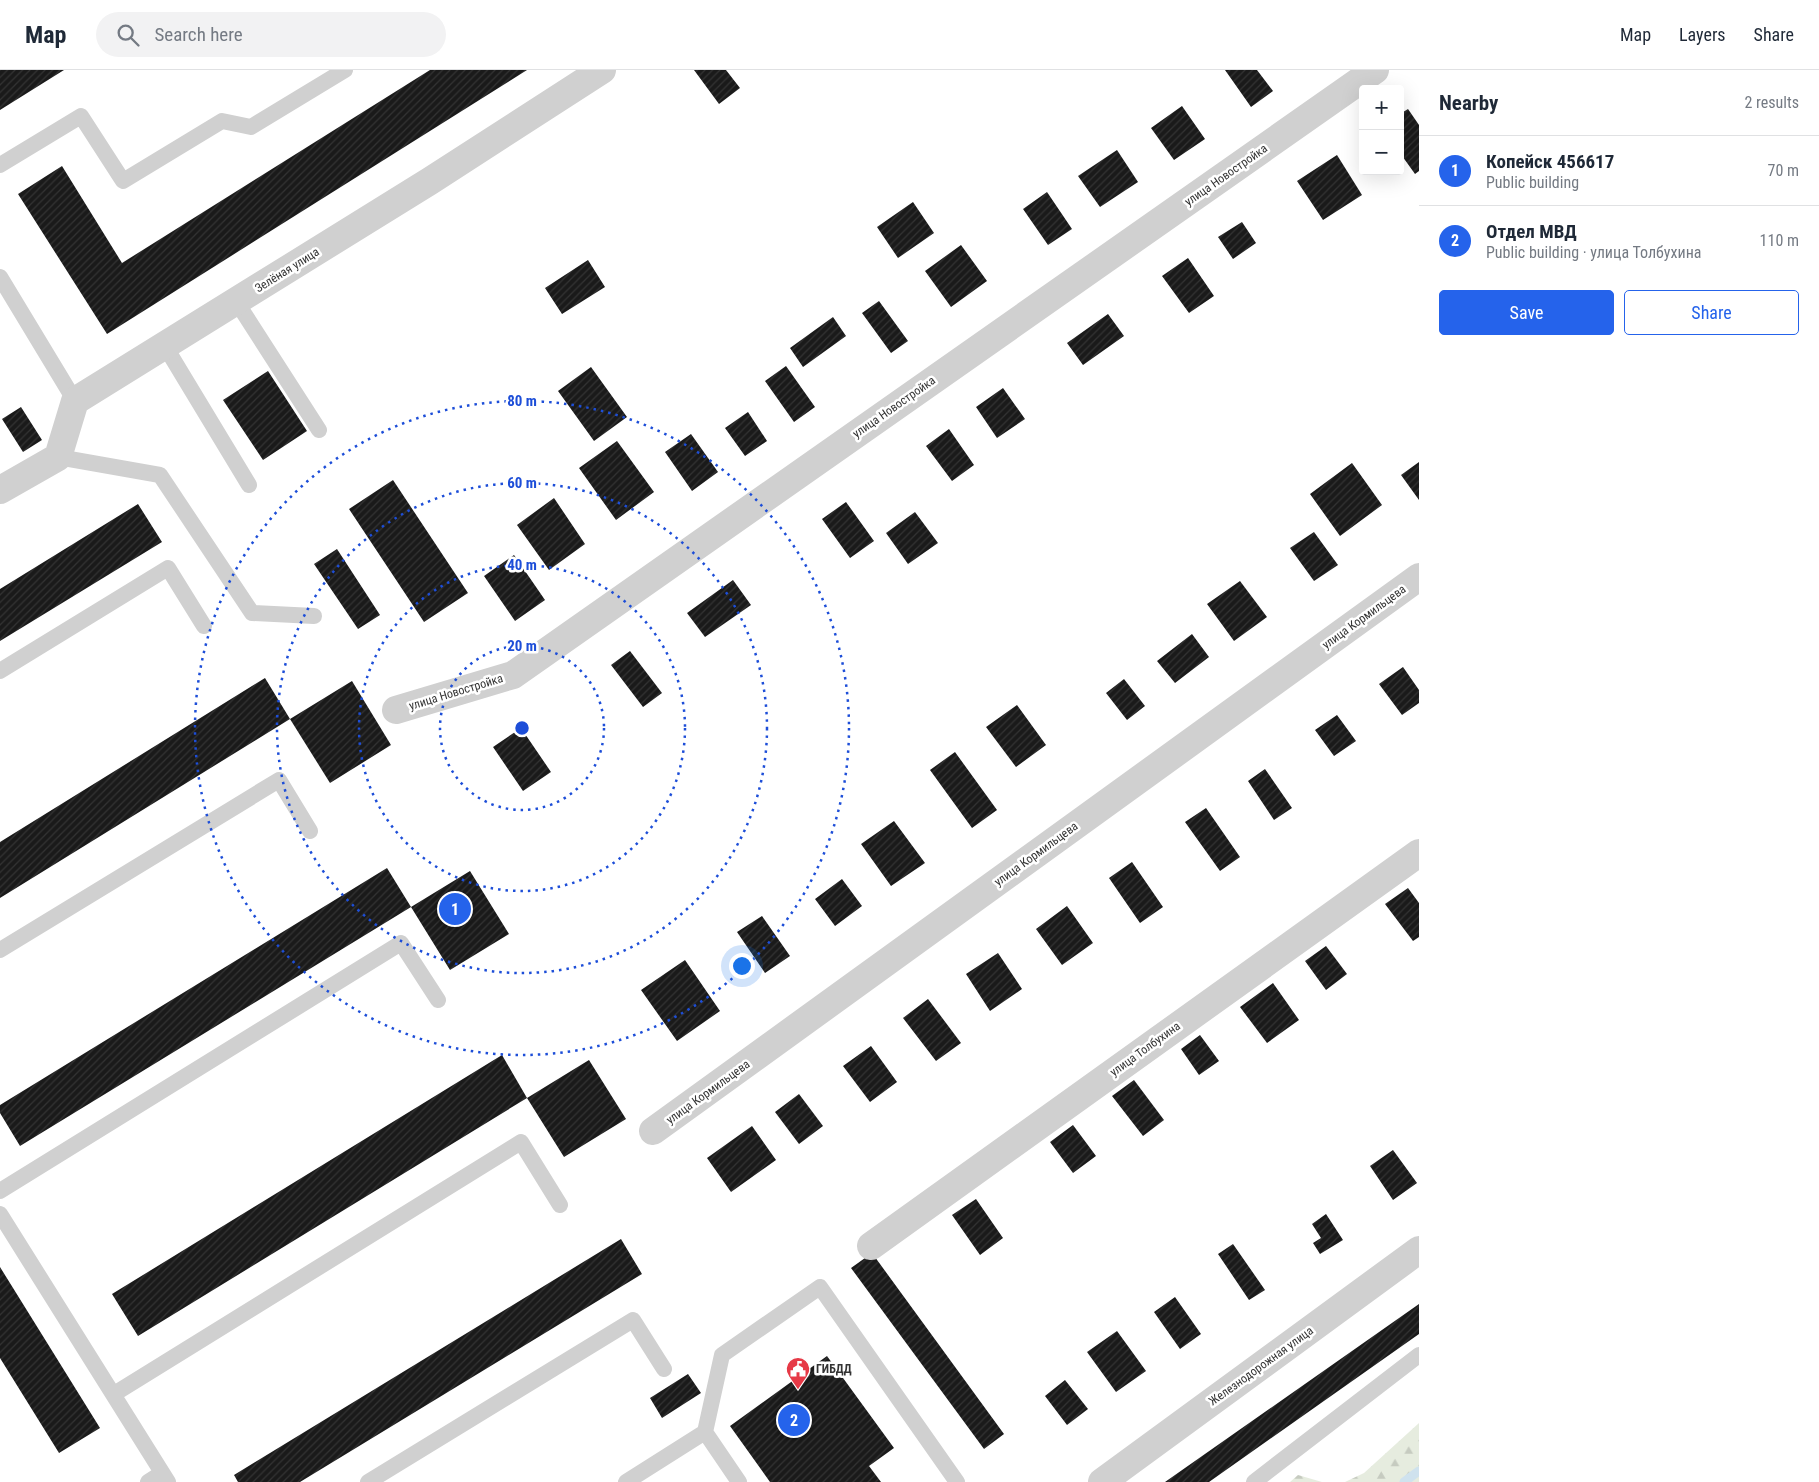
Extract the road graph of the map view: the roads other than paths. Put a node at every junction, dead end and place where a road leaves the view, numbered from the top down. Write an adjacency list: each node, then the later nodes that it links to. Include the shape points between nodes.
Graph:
1 (345, 70): 4 (lane, via 251,128 222,121 123,181 81,116)
2 (602, 70): 6 (street, Зелёная улица)
3 (1375, 70): 17 (street, улица Новостройка, via 513,674)
4 (0, 166)
5 (0, 277): 8 (lane)
6 (236, 301): 7 (street, Зелёная улица); 9 (lane)
7 (164, 346): 8 (street, Зелёная улица); 11 (lane)
8 (76, 401): 10 (street)
9 (319, 430)
10 (58, 457): 12 (street); 14 (lane, via 160,475 252,613)
11 (249, 485)
12 (0, 490)
13 (1419, 577): 22 (street, улица Кормильцева)
14 (314, 616)
15 (204, 626): 16 (lane, via 168,568)
16 (0, 671)
17 (396, 710)
18 (310, 831): 20 (lane, via 279,780)
19 (1419, 853): 26 (street, улица Толбухина)
20 (0, 950)
21 (438, 1000): 23 (lane, via 401,943)
22 (653, 1131)
23 (0, 1191)
24 (560, 1205): 30 (lane, via 521,1142)
25 (0, 1214): 30 (lane)
26 (871, 1246)
27 (1419, 1250): 38 (street, Железнодорожная улица)
28 (1419, 1355): 39 (lane)
29 (664, 1369): 34 (lane, via 633,1320)
30 (114, 1394): 32 (lane)
31 (705, 1432): 35 (lane); 36 (lane); 37 (lane, via 722,1355 820,1287)
32 (165, 1478): 33 (lane)
33 (148, 1482)
34 (368, 1482)
35 (626, 1482)
36 (739, 1482)
37 (957, 1482)
38 (1103, 1482)
39 (1254, 1482)

